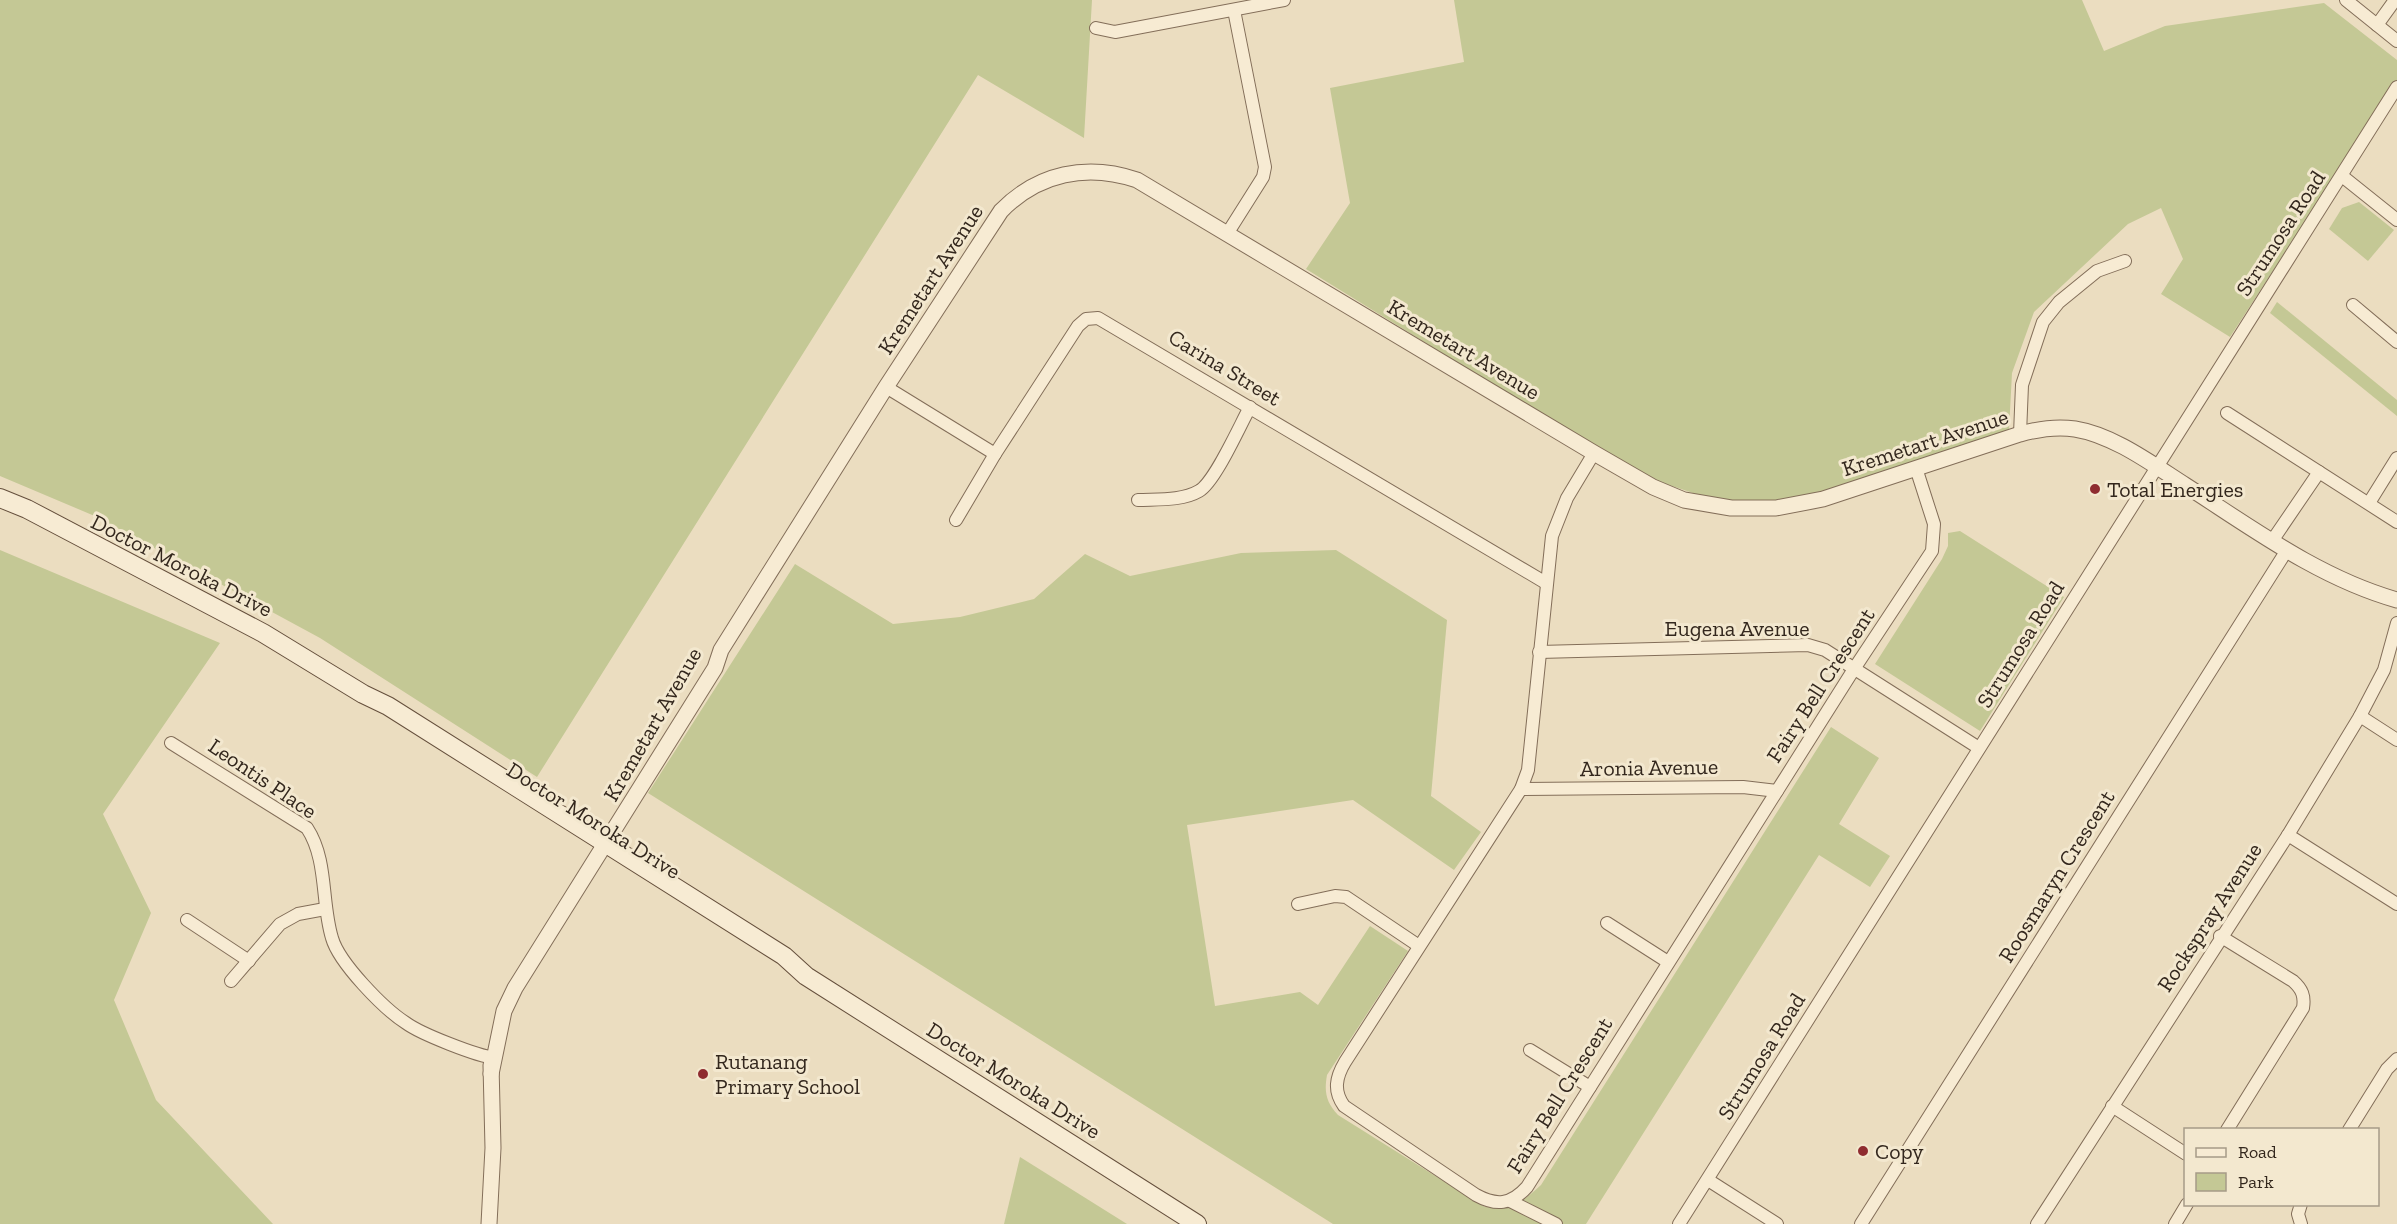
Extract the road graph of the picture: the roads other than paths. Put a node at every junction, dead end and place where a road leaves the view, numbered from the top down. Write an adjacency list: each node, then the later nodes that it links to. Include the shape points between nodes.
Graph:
1 (1284, 0): 4 (street)
2 (2346, 0): 5 (street)
3 (2395, 0): 5 (street)
4 (1234, 10): 6 (street, via 1115,32); 11 (street, via 1264,167 1263,177)
5 (2377, 25): 7 (street)
6 (1096, 28)
7 (2397, 41)
8 (2397, 87): 9 (street, Strumosa Road)
9 (2342, 176): 10 (street); 22 (street, Strumosa Road)
10 (2397, 220)
11 (1227, 234): 15 (street, Kremetart Avenue, via 1137,180 1121,175 1074,171 1035,185 1008,203 990,225); 19 (street, Kremetart Avenue)
12 (2125, 261): 18 (street, via 2097,271 2059,302 2043,322 2022,385)
13 (2353, 305): 14 (street)
14 (2397, 342)
15 (886, 387): 20 (street); 46 (street, Kremetart Avenue, via 721,650 707,664)
16 (1250, 407): 20 (street, Carina Street, via 1102,319 1092,318 1078,326); 26 (street, via 1212,477 1200,490 1182,496); 34 (street, Carina Street)
17 (2227, 413): 24 (street)
18 (2020, 434): 22 (street, Kremetart Avenue, via 2041,429 2075,429 2100,437); 23 (street, Kremetart Avenue)
19 (1594, 453): 23 (street, Kremetart Avenue, via 1674,496 1731,508 1792,507); 34 (street, Fairy Bell Crescent, via 1558,517)
20 (995, 454): 29 (street, Carina Street)
21 (2397, 458): 27 (street)
22 (2155, 466): 32 (street, Kremetart Avenue); 42 (street, Strumosa Road)
23 (1916, 468): 38 (street, Fairy Bell Crescent, via 1934,524 1932,551)
24 (2319, 472): 27 (street); 32 (street)
25 (0, 498): 31 (main road, Doctor Moroka Drive)
26 (1138, 500)
27 (2369, 503): 30 (street)
28 (0, 510): 31 (main road, Doctor Moroka Drive)
29 (956, 520)
30 (2397, 522)
31 (72, 534): 46 (main road, Doctor Moroka Drive, via 263,633 388,706)
32 (2272, 541): 33 (street, Kremetart Avenue)
33 (2288, 550): 35 (street, Kremetart Avenue, via 2351,585); 74 (street, Roosmaryn Crescent)
34 (1546, 583): 37 (street, Fairy Bell Crescent)
35 (2397, 600)
36 (2397, 623): 39 (street, Rockspray Avenue, via 2384,670)
37 (1539, 652): 38 (street, Eugena Avenue, via 1808,645 1825,650); 43 (street, Fairy Bell Crescent, via 1528,770)
38 (1854, 669): 42 (street, Eugena Avenue); 44 (street, Fairy Bell Crescent)
39 (2360, 716): 40 (street); 45 (street, Rockspray Avenue)
40 (2397, 740)
41 (171, 743): 49 (street, Leontis Place, via 307,828 319,850)
42 (1979, 748): 65 (street, Strumosa Road)
43 (1521, 789): 44 (street, Aronia Avenue, via 1743,787); 53 (street, Fairy Bell Crescent)
44 (1777, 791): 55 (street, Fairy Bell Crescent)
45 (2288, 835): 48 (street); 52 (street, Rockspray Avenue)
46 (599, 846): 58 (street, Kremetart Avenue, via 509,999); 70 (main road, Doctor Moroka Drive, via 788,970 806,976)
47 (1298, 904): 53 (street, via 1346,897)
48 (2397, 904)
49 (325, 909): 54 (street, via 290,916); 58 (street, Leontis Place, via 332,941 341,957 396,1015 422,1031)
50 (187, 920): 54 (street)
51 (1607, 923): 55 (street)
52 (2220, 936): 61 (street, Rockspray Avenue); 62 (street, via 2293,981 2302,991 2304,1001)
53 (1419, 946): 66 (street, Fairy Bell Crescent, via 1341,1068 1336,1084 1339,1098 1344,1106 1476,1195 1495,1203)
54 (249, 960): 56 (street)
55 (1668, 962): 60 (street, Fairy Bell Crescent)
56 (231, 981)
57 (1530, 1050): 60 (street)
58 (493, 1058): 69 (street, Kremetart Avenue)
59 (2397, 1059): 63 (street)
60 (1590, 1087): 66 (street, Fairy Bell Crescent, via 1527,1188)
61 (2112, 1106): 64 (street); 75 (street, Rockspray Avenue)
62 (2229, 1128)
63 (2350, 1128)
64 (2184, 1153)
65 (1708, 1179): 72 (street, Strumosa Road); 73 (street)
66 (1510, 1201): 71 (street)
67 (2186, 1206): 76 (street)
68 (2300, 1206): 77 (street)
69 (489, 1224)
70 (1197, 1224)
71 (1556, 1224)
72 (1679, 1224)
73 (1777, 1224)
74 (1861, 1224)
75 (2037, 1224)
76 (2175, 1224)
77 (2301, 1224)

